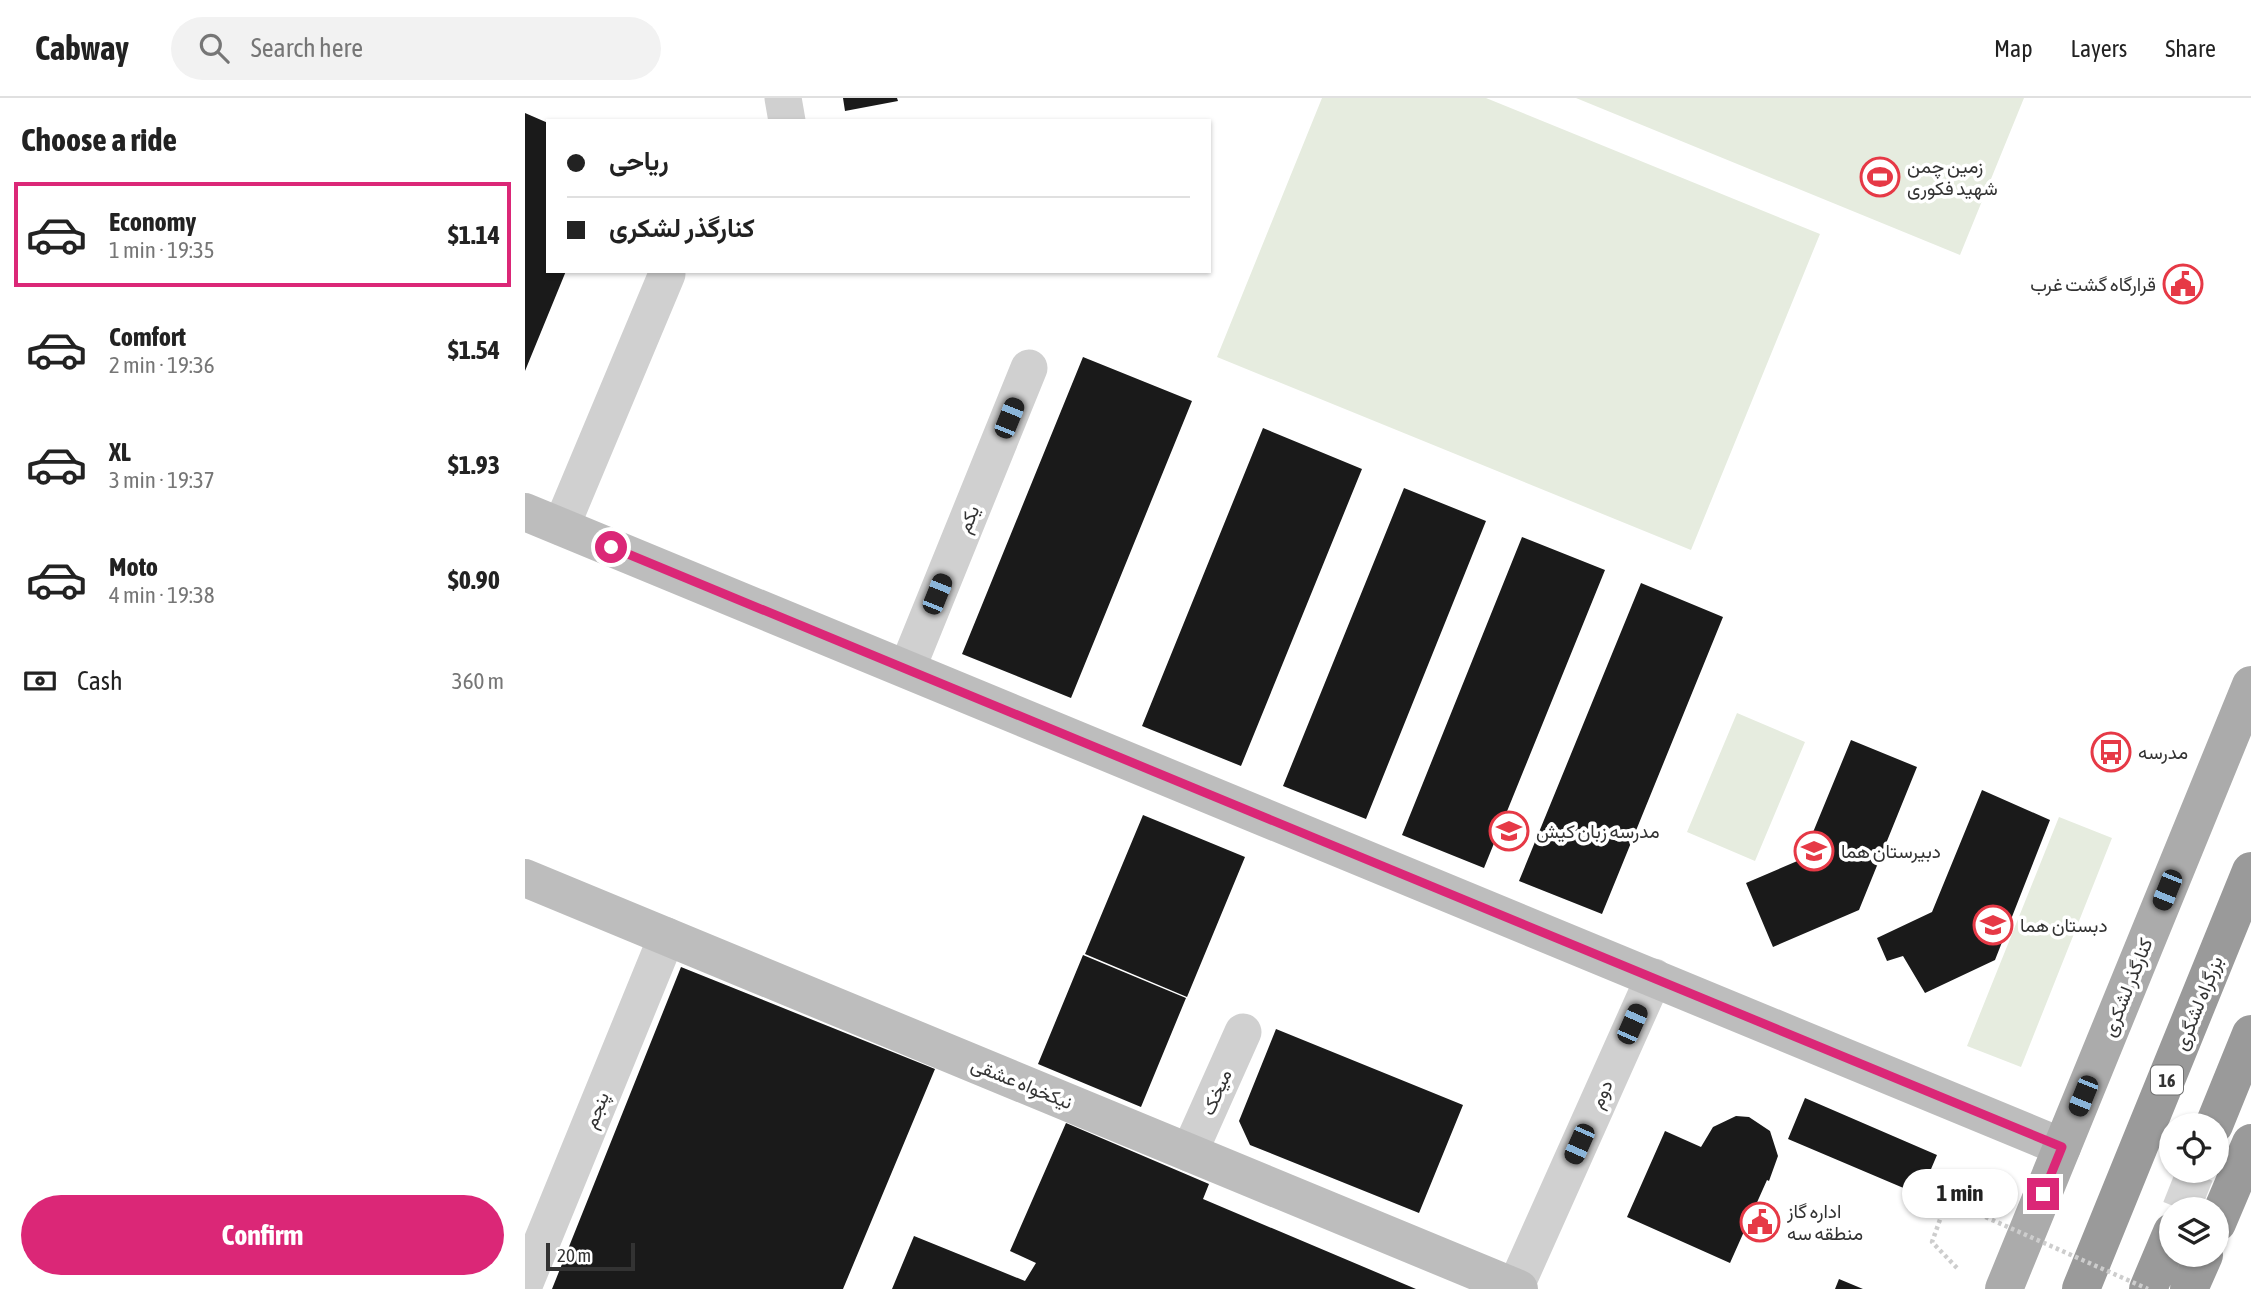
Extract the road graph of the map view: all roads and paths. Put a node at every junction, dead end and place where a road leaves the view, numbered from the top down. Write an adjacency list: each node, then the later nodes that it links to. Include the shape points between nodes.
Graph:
1 (783, 98): 2 (street)
2 (787, 119)
3 (667, 274): 6 (street)
4 (1029, 368): 7 (street, یکم)
5 (525, 512): 6 (street)
6 (561, 527): 7 (street)
7 (907, 669): 12 (street)
8 (2251, 685): 17 (main road, کنارگذر لشکری)
9 (2251, 871): 26 (highway, بزرگراه لشگری / 16)
10 (525, 878): 11 (street, نیکخواه عشقی)
11 (667, 936): 18 (street, نیکخواه عشقی); 23 (street, پنجم)
12 (1654, 977): 17 (street); 24 (street, دوم)
13 (1243, 1032): 18 (street, میخک)
14 (2251, 1034): 15 (highway)
15 (2219, 1113)
16 (2251, 1143): 19 (highway)
17 (2062, 1147): 25 (main road, کنارگذر لشکری)
18 (1189, 1153): 24 (street, نیکخواه عشقی)
19 (2228, 1197)
20 (2159, 1263): 27 (highway)
21 (2199, 1267): 28 (highway)
22 (1958, 1269): 27 (path, bridge, via 1931,1242 1947,1200)
23 (525, 1283)
24 (1517, 1288)
25 (2004, 1289)
26 (2081, 1289)
27 (2148, 1289)
28 (2189, 1289)

